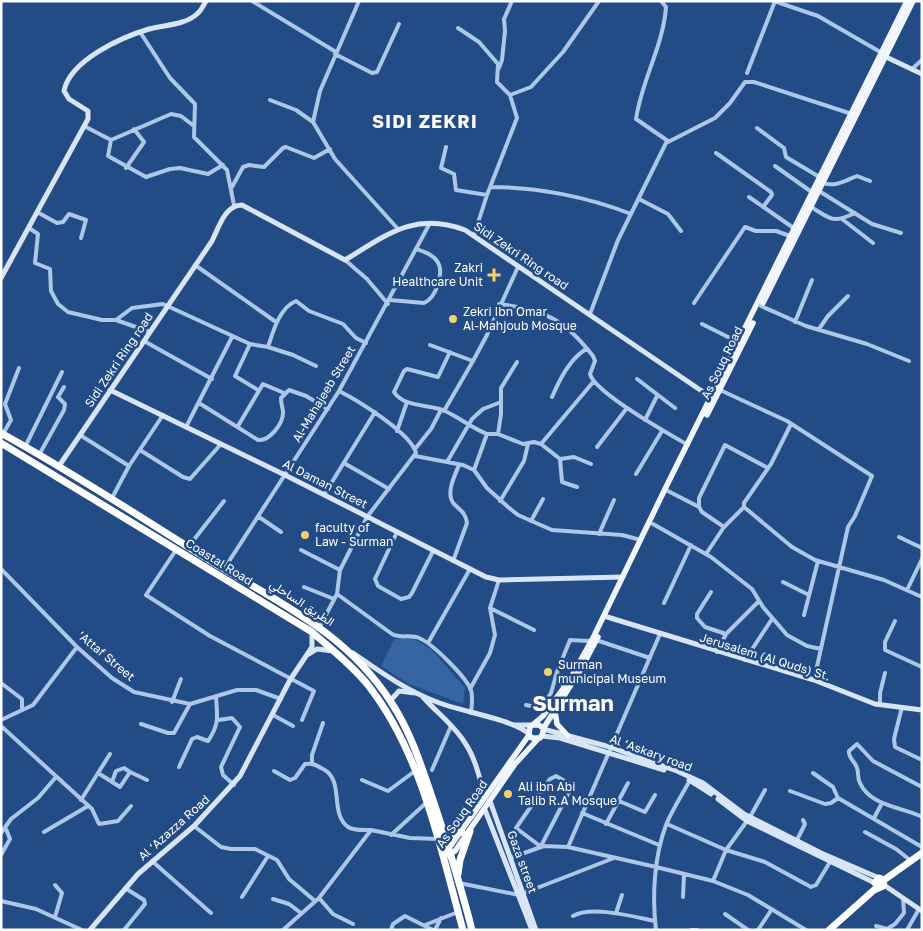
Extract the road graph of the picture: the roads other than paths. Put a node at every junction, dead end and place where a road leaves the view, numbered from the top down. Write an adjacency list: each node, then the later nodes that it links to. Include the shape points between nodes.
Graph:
1 (206, 1): 12 (street, via 192,18)
2 (252, 1): 13 (street)
3 (359, 1): 13 (street)
4 (512, 1): 16 (street, via 504,19)
5 (598, 1): 20 (street, via 563,52 531,88)
6 (661, 1): 29 (street, via 666,7 664,34 646,78 636,119)
7 (774, 1): 14 (street, via 818,16); 18 (street)
8 (907, 1): 14 (main road, As Souq Road)
9 (913, 1): 14 (main road, As Souq Road)
10 (399, 24): 13 (street, via 377,72 372,73)
11 (458, 28): 16 (street, via 478,42)
12 (140, 32): 24 (street, via 87,59 68,81 65,96 88,111); 25 (street, via 170,78 195,104)
13 (336, 53): 23 (street, via 320,91)
14 (883, 55): 17 (street); 22 (main road, As Souq Road); 36 (main road, As Souq Road)
15 (922, 60): 17 (street)
16 (499, 68): 20 (street, via 498,84)
17 (912, 69): 19 (street)
18 (747, 73)
19 (922, 74)
20 (510, 94): 39 (street, via 517,118)
21 (270, 100): 23 (street, via 296,110)
22 (852, 114): 29 (street, via 748,81 715,118); 36 (main road, As Souq Road)
23 (313, 122): 31 (street)
24 (84, 126): 28 (street); 47 (street)
25 (194, 126): 27 (street, via 181,116 171,114); 33 (street, via 194,137)
26 (757, 128): 36 (street, via 784,148 786,156)
27 (134, 129): 28 (street); 35 (street, via 144,142)
28 (111, 140): 35 (street, via 108,156)
29 (668, 142): 43 (street)
30 (446, 147): 41 (street, via 441,168 454,174 456,190)
31 (330, 149): 38 (street, via 314,158 283,148 264,167 243,167); 53 (street, via 342,167)
32 (716, 153): 46 (street, via 771,192)
33 (223, 165): 35 (street, via 208,174 180,168 146,177); 38 (street)
34 (775, 166): 40 (street)
35 (126, 168)
36 (822, 180): 37 (street, via 831,186 857,176); 40 (main road, As Souq Road)
37 (870, 181)
38 (232, 187): 44 (street)
39 (491, 187): 41 (street); 49 (street, via 580,199)
40 (816, 192): 45 (main road, As Souq Road); 48 (street); 54 (main road, As Souq Road)
41 (487, 195): 57 (street)
42 (750, 197): 46 (street)
43 (639, 199): 49 (street); 55 (street, via 668,214)
44 (234, 205): 62 (street, via 242,205); 63 (street, Sidi Zekri Ring road)
45 (811, 206): 50 (street, via 832,220); 72 (main road, As Souq Road)
46 (763, 207): 54 (street)
47 (38, 212): 52 (street); 59 (street, via 57,223 63,222 69,214 86,220)
48 (855, 213): 50 (street); 56 (street, via 878,227)
49 (631, 214): 73 (street)
50 (842, 219): 60 (street)
51 (431, 223): 53 (street, Sidi Zekri Ring road); 57 (street, Sidi Zekri Ring road, via 453,225); 61 (street, Al-Mahajeeb Street)
52 (29, 228): 65 (street); 74 (street, via 38,234 35,261 50,269 50,291 62,308 72,314)
53 (398, 229): 62 (street, Sidi Zekri Ring road)
54 (795, 229): 58 (main road, As Souq Road)
55 (681, 231)
56 (901, 233)
57 (474, 235): 64 (street, Sidi Zekri Ring road)
58 (791, 237): 69 (street, via 776,231 744,227); 82 (main road, As Souq Road)
59 (81, 238)
60 (873, 243)
61 (416, 249): 68 (street, Al-Mahajeeb Street); 68 (street, via 431,255 439,264 434,296 424,303)
62 (345, 260): 68 (street)
63 (195, 265): 71 (street, Sidi Zekri Ring road); 75 (street)
64 (518, 267): 70 (street); 73 (street, Sidi Zekri Ring road)
65 (1, 278)
66 (812, 280): 76 (street)
67 (848, 296): 78 (street)
68 (389, 302): 83 (street, Al-Mahajeeb Street)
69 (694, 303)
70 (499, 304): 87 (street, via 536,311 563,323); 89 (street)
71 (168, 306): 74 (street, via 132,308); 79 (street, Sidi Zekri Ring road); 80 (street)
72 (761, 306): 76 (street); 101 (main road, As Souq Road)
73 (590, 314): 106 (street, Sidi Zekri Ring road)
74 (116, 320): 79 (street)
75 (276, 322): 83 (street, via 296,302 309,311 343,324 356,338); 86 (street)
76 (795, 322): 78 (street)
77 (702, 324): 82 (street)
78 (819, 329): 90 (street)
79 (150, 332): 81 (street, Sidi Zekri Ring road)
80 (232, 336): 84 (street); 96 (street)
81 (144, 341): 96 (street); 99 (street, Sidi Zekri Ring road)
82 (739, 342): 106 (main road, As Souq Road)
83 (366, 343): 102 (street, Al-Mahajeeb Street)
84 (250, 344): 86 (street); 100 (street, via 235,376)
85 (430, 345): 88 (street)
86 (268, 347): 92 (street)
87 (586, 349): 97 (street, via 595,359 590,374); 105 (street, via 569,366)
88 (450, 352): 89 (street); 107 (street, via 438,377 404,371 394,392)
89 (473, 361): 113 (street)
90 (909, 361)
91 (517, 362): 108 (street, via 501,388)
92 (316, 366)
93 (19, 368): 123 (street, via 5,404 11,420)
94 (62, 372): 132 (street)
95 (637, 378): 104 (street)
96 (212, 379): 109 (street)
97 (594, 381): 110 (street); 130 (street)
98 (64, 387): 136 (street, via 58,397 65,404 64,410)
99 (110, 390): 115 (street, Al Daman Street); 126 (street, Sidi Zekri Ring road)
100 (258, 390): 103 (street, via 266,384); 118 (street)
101 (720, 390): 106 (main road, As Souq Road); 117 (street)
102 (339, 391): 112 (street, Al-Mahajeeb Street); 114 (street)
103 (284, 393): 112 (street, via 294,390); 118 (street, via 281,398 282,417 270,438 258,440)
104 (657, 396): 111 (street); 116 (street)
105 (552, 397)
106 (713, 399): 131 (main road, As Souq Road); 151 (main road, As Souq Road)
107 (407, 402): 113 (street); 121 (street)
108 (500, 402): 119 (street, via 484,409); 125 (street)
109 (199, 403): 118 (street); 120 (street)
110 (627, 408): 116 (street); 133 (street)
111 (675, 408)
112 (328, 409): 148 (street, Al-Mahajeeb Street)
113 (442, 410): 119 (street); 134 (street)
114 (375, 412): 121 (street); 140 (street)
115 (163, 416): 120 (street, Al Daman Street); 135 (street)
116 (644, 420): 122 (street)
117 (791, 424): 145 (street); 182 (street, via 872,476 848,527)
118 (238, 426)
119 (470, 426): 124 (street); 139 (street)
120 (186, 427): 128 (street, Al Daman Street)
121 (397, 431): 134 (street)
122 (662, 431): 131 (street); 147 (street)
123 (2, 434): 132 (highway, الطريق الساحلي)
124 (487, 434): 125 (street); 146 (street)
125 (498, 434): 129 (street)
126 (80, 435): 143 (street, Sidi Zekri Ring road); 144 (street)
127 (1, 443): 165 (highway, Coastal Road)
128 (222, 444): 135 (street, via 190,479); 148 (street, Al Daman Street)
129 (528, 444): 130 (street); 157 (street, via 524,461)
130 (541, 444): 138 (street)
131 (688, 445): 171 (main road, As Souq Road)
132 (25, 447): 136 (highway, الطريق الساحلي)
133 (597, 447)
134 (415, 449): 137 (street)
135 (140, 450): 144 (street)
136 (39, 455): 143 (highway, الطريق الساحلي)
137 (415, 456): 139 (street); 150 (street)
138 (560, 459): 141 (street, via 574,457); 149 (street, via 562,482)
139 (447, 462): 142 (street)
140 (344, 463): 150 (street); 152 (street)
141 (591, 464)
142 (459, 465): 146 (street); 180 (street, via 451,488 452,500 467,523)
143 (59, 466): 153 (highway, الطريق الساحلي)
144 (129, 466): 153 (street)
145 (768, 468): 158 (street, via 725,445 699,498); 159 (street)
146 (474, 470): 157 (street)
147 (636, 474)
148 (285, 475): 152 (street, Al Daman Street); 160 (street, Al-Mahajeeb Street)
149 (577, 487)
150 (389, 489): 161 (street)
151 (668, 491): 158 (street); 164 (main road, As Souq Road)
152 (324, 496): 161 (street, Al Daman Street)
153 (112, 498): 162 (highway, الطريق الساحلي)
154 (543, 499): 163 (street)
155 (614, 500): 169 (street)
156 (224, 501): 173 (street)
157 (500, 501): 163 (street)
158 (698, 507): 166 (street)
159 (744, 507): 166 (street); 181 (street, via 792,547)
160 (259, 517): 167 (street); 183 (street, Al-Mahajeeb Street)
161 (367, 517): 168 (street, Al Daman Street); 186 (street)
162 (146, 519): 165 (highway); 173 (highway, الطريق الساحلي)
163 (531, 521): 169 (street, via 560,532)
164 (653, 524): 172 (street); 204 (main road, As Souq Road)
165 (141, 527): 175 (highway, Coastal Road)
166 (724, 527): 178 (street)
167 (281, 532)
168 (397, 532): 177 (street, Al Daman Street); 177 (street, via 375,579 378,586 395,596 409,598)
169 (599, 534): 171 (street)
170 (899, 537): 174 (street)
171 (641, 540): 187 (main road, As Souq Road)
172 (691, 545): 178 (street); 201 (street)
173 (189, 546): 183 (highway, الطريق الساحلي)
174 (922, 548)
175 (176, 550): 209 (highway, Coastal Road); 226 (street, via 146,595 210,636)
176 (301, 550): 186 (street)
177 (433, 551): 180 (street, Al Daman Street)
178 (706, 554): 200 (street, via 752,589)
179 (922, 559): 194 (street)
180 (453, 561): 184 (street, Al Daman Street)
181 (818, 561): 182 (street); 197 (street)
182 (839, 568): 194 (street); 216 (street)
183 (224, 569): 207 (highway, الطريق الساحلي)
184 (470, 569): 190 (street, Al Daman Street); 213 (street)
185 (3, 570): 188 (street); 215 (street, ‘Attaf Street)
186 (340, 570): 196 (street)
187 (623, 576): 189 (street, Al Daman Street); 193 (main road, As Souq Road)
188 (1, 578)
189 (612, 578): 190 (street, Al Daman Street); 193 (street)
190 (499, 580): 202 (street)
191 (783, 582): 197 (street)
192 (304, 587): 199 (street)
193 (618, 588): 204 (main road, As Souq Road)
194 (908, 590): 198 (street)
195 (711, 592): 211 (street, via 697,618 705,627)
196 (337, 594): 199 (street); 213 (street, via 392,634 419,638)
197 (810, 595): 203 (street)
198 (922, 597)
199 (334, 599): 207 (street)
200 (760, 601): 205 (street); 211 (street)
201 (664, 603)
202 (490, 608): 208 (street); 230 (street, via 495,626 490,653)
203 (804, 615)
204 (606, 617): 210 (street, Jerusalem (Al Quds) St.); 212 (main road, As Souq Road)
205 (772, 619): 216 (street, via 797,642); 221 (street)
206 (895, 621): 222 (street, via 885,642 885,650)
207 (320, 626): 214 (highway, الطريق الساحلي)
208 (534, 630)
209 (312, 632): 217 (highway, Coastal Road); 219 (street, Al ‘Azazza Road, via 312,645)
210 (660, 634): 218 (street, Jerusalem (Al Quds) St.); 220 (street)
211 (726, 634): 218 (street)
212 (594, 640): 220 (street); 223 (street, via 570,640); 229 (main road, As Souq Road); 240 (main road, As Souq Road)
213 (428, 643): 230 (street, via 443,655)
214 (342, 646): 231 (street); 234 (highway, الطريق الساحلي)
215 (77, 647): 235 (street, ‘Attaf Street, via 123,685 146,696); 241 (street, via 36,702)
216 (821, 649): 227 (street)
217 (334, 652): 219 (street, via 317,649); 265 (highway, Coastal Road, via 367,684 386,710)
218 (717, 652): 221 (street, Jerusalem (Al Quds) St.)
219 (307, 656): 226 (street, Al ‘Azazza Road)
220 (650, 658): 258 (street)
221 (745, 660): 227 (street, Jerusalem (Al Quds) St.)
222 (922, 666)
223 (557, 672): 229 (street); 237 (street, via 551,693 543,705)
224 (885, 673): 238 (street)
225 (181, 679): 235 (street)
226 (290, 680): 233 (street, Al ‘Azazza Road); 247 (street, via 315,692)
227 (814, 680): 238 (street, Jerusalem (Al Quds) St.)
228 (1, 683): 241 (street, via 22,699)
229 (564, 688): 251 (main road, As Souq Road)
230 (470, 689): 243 (street)
231 (421, 695): 234 (street, via 402,690); 243 (street); 254 (street, Gaza street)
232 (216, 696): 233 (street, ‘Attaf Street, via 245,690); 236 (street, ‘Attaf Street); 246 (street)
233 (281, 699): 244 (street, Al ‘Azazza Road)
234 (390, 700): 297 (highway, الطريق الساحلي, via 421,761)
235 (172, 702): 236 (street, ‘Attaf Street)
236 (190, 704): 249 (street, via 174,733)
237 (526, 705)
238 (880, 705): 239 (street, Jerusalem (Al Quds) St.)
239 (902, 707): 242 (street, Jerusalem (Al Quds) St.); 260 (street, via 895,747)
240 (556, 708): 256 (main road, As Souq Road); 257 (main road, via 555,720)
241 (22, 710): 245 (street)
242 (922, 710)
243 (472, 713): 250 (street)
244 (273, 715): 253 (street); 275 (street, Al ‘Azazza Road)
245 (1, 720)
246 (218, 720): 262 (street, via 208,741 197,737 192,739); 275 (street, via 232,718 240,727 221,770)
247 (302, 720)
248 (322, 723): 261 (street)
249 (141, 724)
250 (512, 725): 251 (street); 255 (street)
251 (533, 725): 255 (main road, As Souq Road); 256 (main road, via 539,725)
252 (1, 726): 269 (street)
253 (293, 726)
254 (451, 726): 263 (street); 282 (street, Gaza street, via 471,753)
255 (528, 734): 256 (main road); 282 (main road, As Souq Road)
256 (541, 735): 257 (street, Al ‘Askary road); 258 (street, Al ‘Askary road); 282 (main road, As Souq Road)
257 (568, 736): 258 (street, Al ‘Askary road)
258 (609, 750): 272 (street, Al ‘Askary road); 289 (street); 292 (street, Al ‘Askary road, via 677,771 703,783)
259 (110, 754): 267 (street)
260 (922, 760)
261 (312, 763): 264 (street, via 302,766 293,780); 299 (street, via 334,777 339,807 347,826 353,830)
262 (178, 767)
263 (432, 770)
264 (274, 771)
265 (415, 771): 271 (street, via 388,791); 284 (highway, Coastal Road)
266 (130, 772): 270 (street); 273 (street, via 124,768 116,771); 273 (street, via 120,787)
267 (98, 773): 273 (street); 281 (street)
268 (813, 773): 280 (street, via 833,786)
269 (56, 776): 281 (street); 298 (street, via 38,798 17,812)
270 (147, 780)
271 (362, 780)
272 (690, 780): 292 (street, Al ‘Askary road); 295 (street)
273 (112, 782)
274 (628, 783): 283 (street)
275 (234, 785): 296 (street, Al ‘Azazza Road)
276 (922, 787): 285 (street, via 873,761 856,744 848,753 857,766 858,780 865,792)
277 (765, 790): 292 (street)
278 (790, 791): 280 (street, via 825,804)
279 (655, 795): 283 (street, via 645,812)
280 (838, 798): 291 (street)
281 (81, 800): 286 (street)
282 (488, 800): 288 (main road, As Souq Road); 318 (street, Gaza street)
283 (619, 801): 294 (street)
284 (426, 803): 305 (street); 306 (highway, Coastal Road)
285 (882, 803): 290 (street); 291 (street)
286 (88, 806): 287 (street, via 96,822 102,824 120,820); 301 (street)
287 (131, 806)
288 (483, 808): 300 (main road, As Souq Road); 302 (main road, As Souq Road); 330 (street, Gaza street)
289 (582, 813): 294 (street); 311 (street)
290 (922, 817)
291 (874, 818): 310 (street)
292 (748, 819): 307 (street, Al ‘Askary road); 312 (street); 322 (street, Al ‘Askary road)
293 (803, 820): 307 (street, via 805,824)
294 (606, 824): 308 (street)
295 (667, 824): 308 (street); 312 (street)
296 (194, 826): 316 (street, via 221,846 255,849); 320 (street, Al ‘Azazza Road)
297 (442, 828): 302 (highway, via 454,834); 313 (highway, الطريق الساحلي)
298 (6, 829): 304 (street); 315 (street, via 10,839)
299 (371, 830): 305 (street); 336 (street)
300 (470, 831): 313 (main road, As Souq Road); 325 (highway, via 460,860)
301 (44, 832)
302 (462, 832): 313 (main road, As Souq Road)
303 (865, 832): 321 (street)
304 (1, 833)
305 (392, 835): 306 (street)
306 (438, 839): 317 (highway, Coastal Road)
307 (796, 842): 327 (street, Al ‘Askary road)
308 (660, 845): 323 (street)
309 (540, 846): 309 (street, via 571,788 556,776 550,779 516,828); 311 (street); 318 (street)
310 (922, 847)
311 (568, 848): 319 (street)
312 (726, 850): 322 (street, via 765,862 811,887 816,885); 326 (street)
313 (450, 851): 317 (main road, As Souq Road); 325 (highway, الطريق الساحلي)
314 (922, 853): 321 (highway)
315 (1, 855)
316 (268, 856): 332 (street); 336 (street, via 281,864 289,879)
317 (443, 856): 340 (highway, Coastal Road)
318 (510, 858): 330 (street, Gaza street)
319 (614, 858): 323 (street); 330 (street)
320 (152, 860): 329 (street, Al ‘Azazza Road); 341 (street)
321 (910, 860): 327 (highway)
322 (830, 862): 327 (street, Al ‘Askary road)
323 (656, 867): 324 (street); 348 (street)
324 (684, 875): 326 (street); 333 (street)
325 (458, 880): 330 (street); 359 (highway, الطريق الساحلي)
326 (713, 881): 338 (street)
327 (880, 883): 334 (street); 368 (highway); 369 (highway)
328 (55, 885): 346 (street, via 62,893)
329 (125, 888): 353 (street, Al ‘Azazza Road); 354 (street, via 145,904)
330 (521, 894): 360 (street, Gaza street); 361 (street, Gaza street)
331 (622, 894): 343 (street)
332 (242, 897)
333 (683, 897)
334 (903, 898): 339 (street); 351 (street, via 904,913 896,924 887,929)
335 (273, 899): 342 (street, via 289,904)
336 (317, 899): 342 (street); 349 (street, via 333,914)
337 (1, 901): 346 (street)
338 (772, 909): 366 (street); 367 (street)
339 (920, 910): 370 (street)
340 (458, 912): 347 (street); 358 (highway, Coastal Road)
341 (211, 913)
342 (301, 913): 355 (street)
343 (616, 914): 345 (street, via 582,912); 348 (street)
344 (725, 914): 365 (street)
345 (573, 916)
346 (55, 917): 352 (street)
347 (441, 918): 350 (street); 357 (street)
348 (655, 921): 362 (street)
349 (353, 924)
350 (424, 925): 356 (street, via 405,916); 357 (street)
351 (876, 926)
352 (82, 930)
353 (90, 930)
354 (124, 930)
355 (283, 930)
356 (391, 930)
357 (434, 930)
358 (463, 930)
359 (472, 930)
360 (532, 930)
361 (536, 930)
362 (656, 930)
363 (691, 930): 364 (street)
364 (697, 930)
365 (748, 930)
366 (758, 930)
367 (806, 930)
368 (822, 930)
369 (829, 930)
370 (906, 930)

